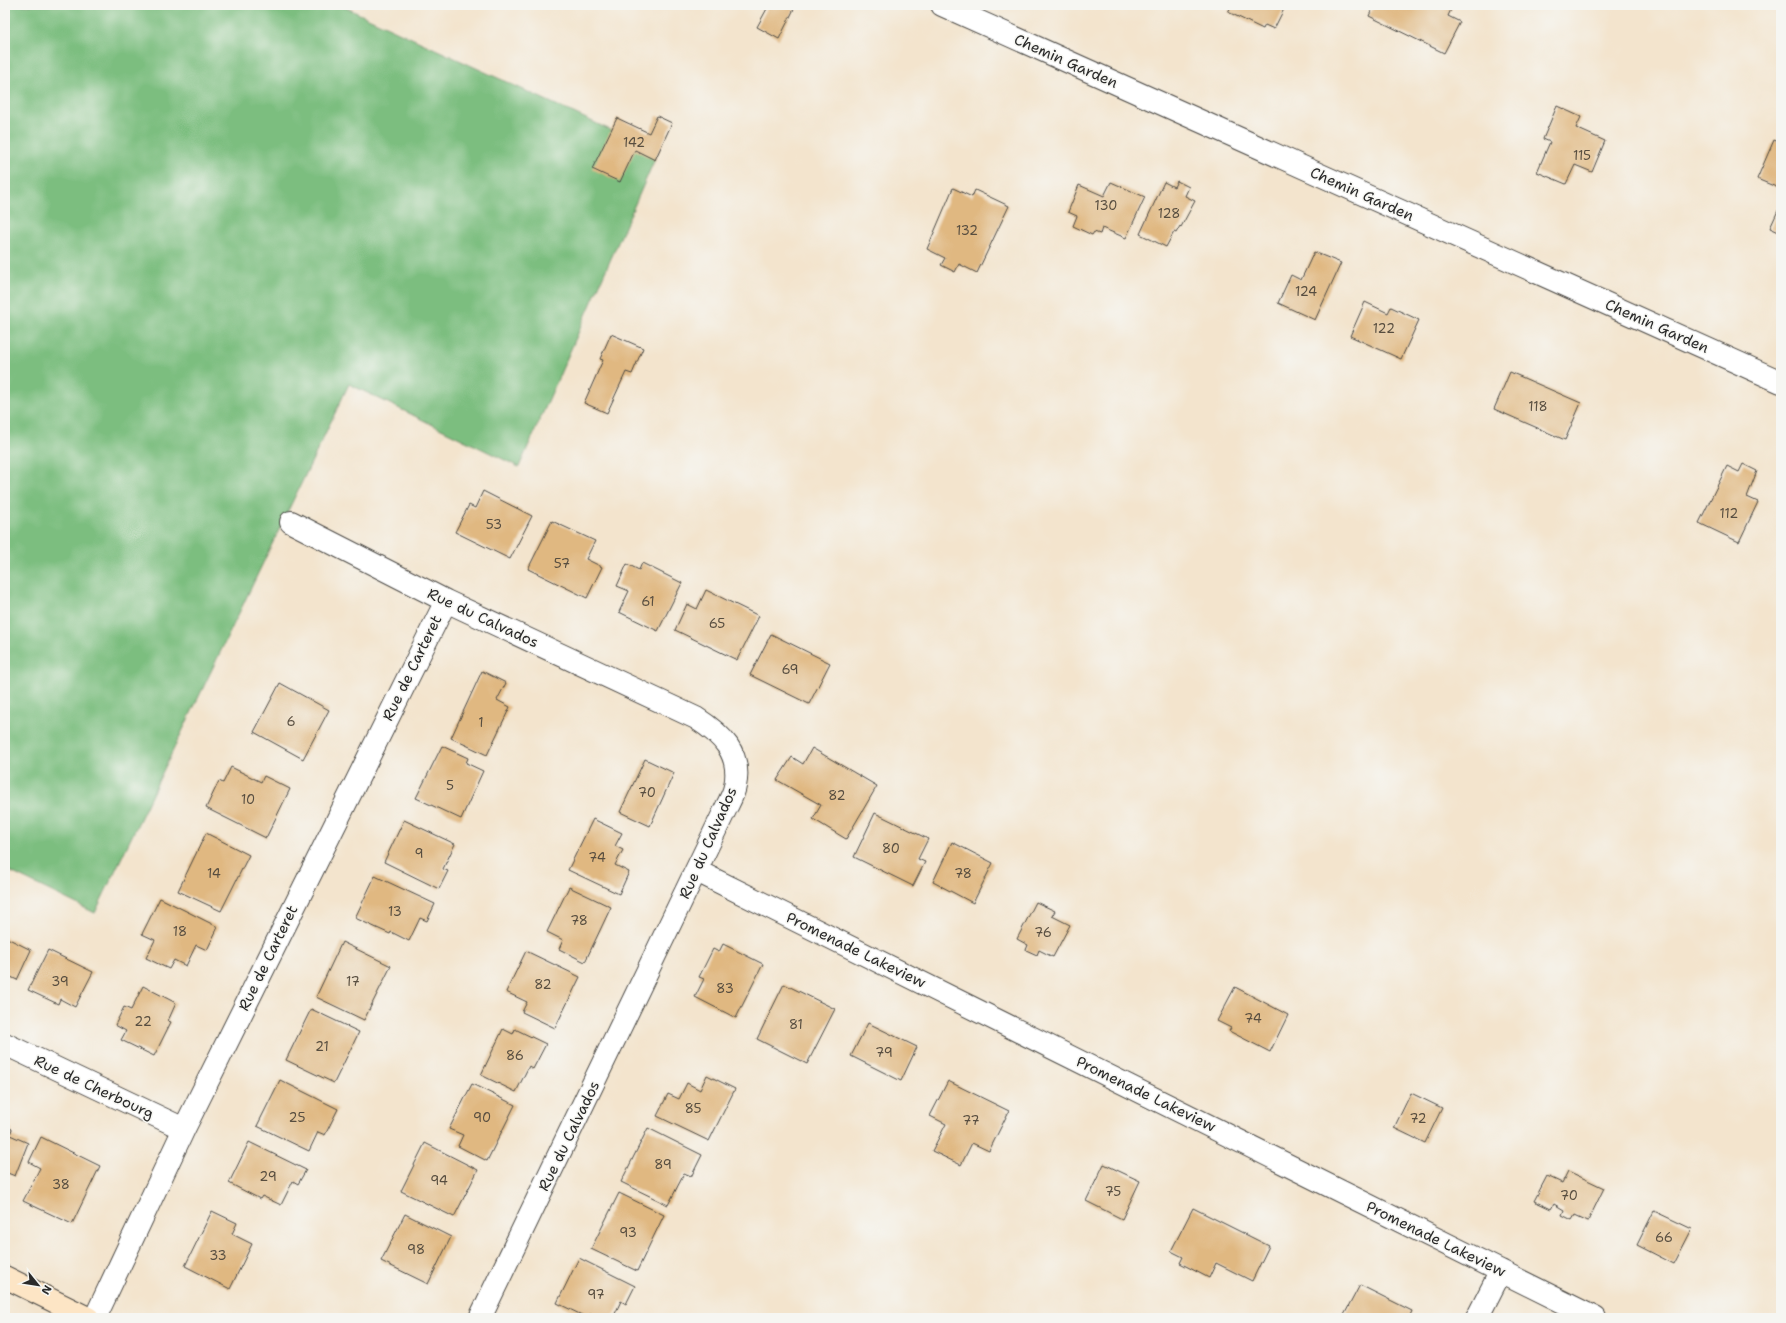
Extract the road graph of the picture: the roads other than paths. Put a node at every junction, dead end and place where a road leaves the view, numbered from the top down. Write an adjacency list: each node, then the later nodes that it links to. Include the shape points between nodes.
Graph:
1 (942, 5): 2 (street, Chemin Garden)
2 (1781, 382)
3 (291, 522): 4 (street, Rue du Calvados)
4 (446, 601): 5 (street, Rue du Calvados, via 696,718 715,730 728,744 736,764 735,786); 7 (street, Rue de Carteret)
5 (697, 871): 8 (street, Promenade Lakeview); 12 (street, Rue du Calvados)
6 (5, 1044): 7 (street, Rue de Cherbourg)
7 (184, 1129): 11 (street, Rue de Carteret)
8 (1501, 1271): 13 (street); 14 (street, Promenade Lakeview)
9 (5, 1277): 10 (street)
10 (88, 1318)
11 (95, 1318)
12 (480, 1318)
13 (1477, 1318)
14 (1595, 1318)

